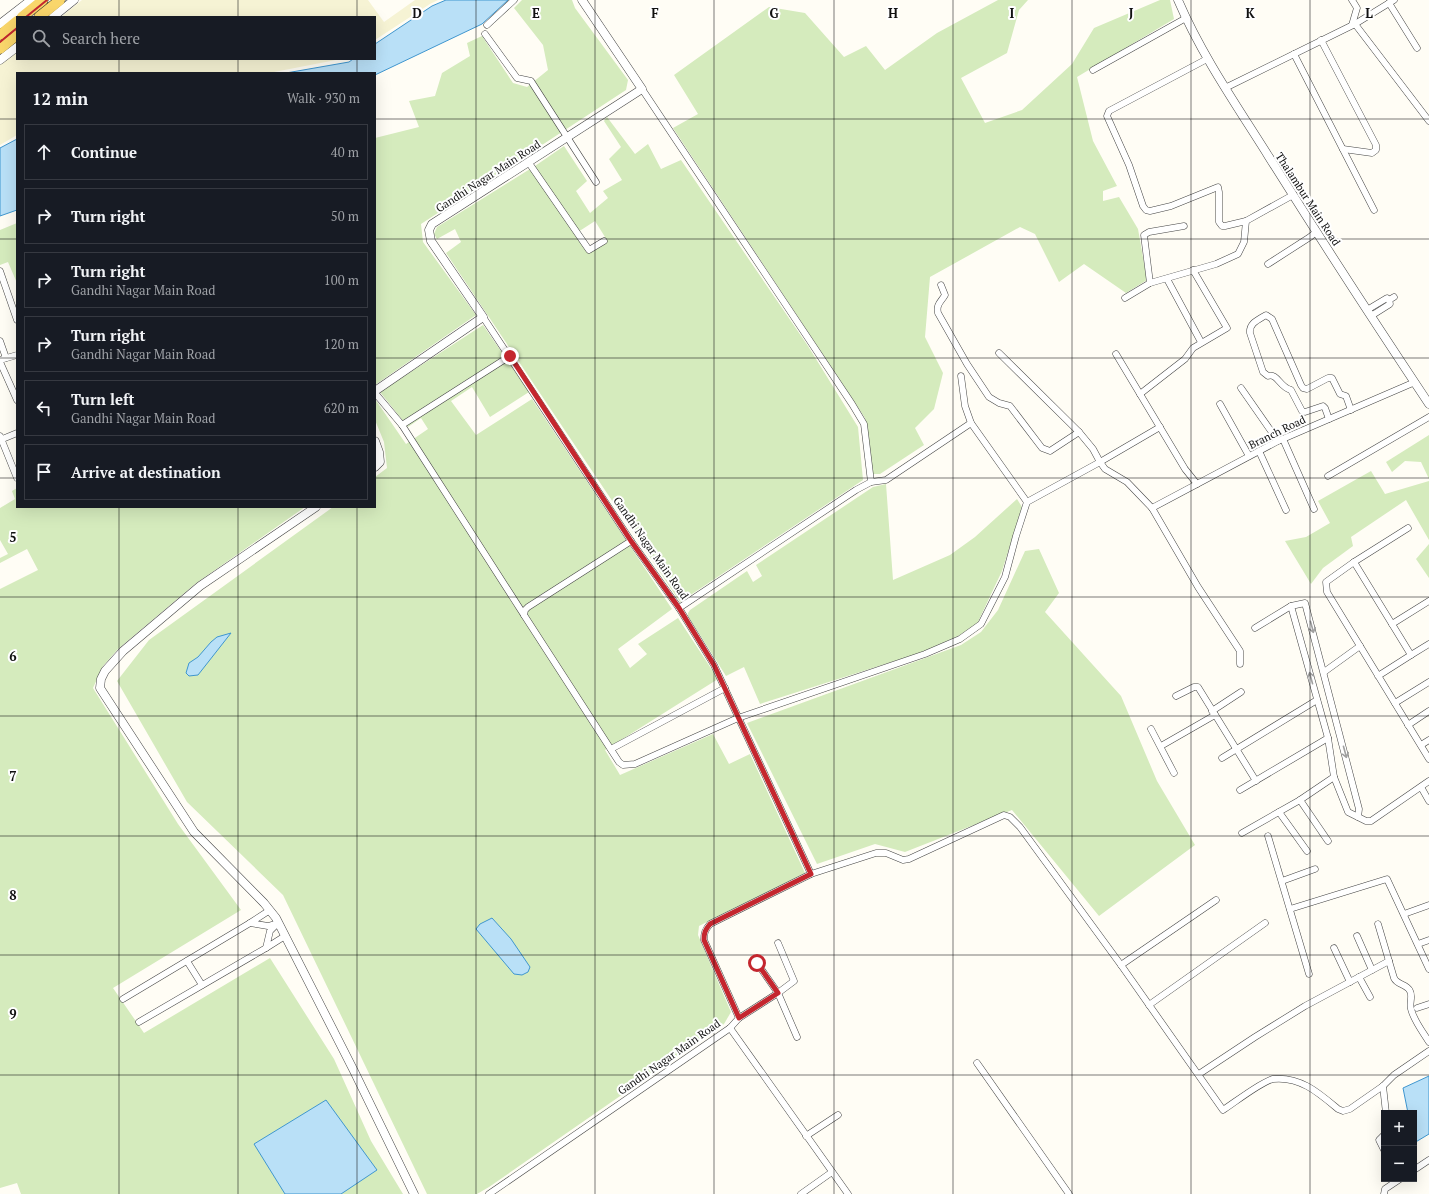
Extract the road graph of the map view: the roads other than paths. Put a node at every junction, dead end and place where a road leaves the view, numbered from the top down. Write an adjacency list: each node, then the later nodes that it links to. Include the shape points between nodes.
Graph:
1 (31, 0): 15 (street)
2 (43, 0): 10 (main road)
3 (60, 0): 11 (main road)
4 (74, 0): 12 (street)
5 (514, 0): 17 (street)
6 (582, 0): 30 (street)
7 (1178, 0): 13 (street, Thalambur Main Road)
8 (1352, 0): 16 (street, via 1357,8)
9 (1392, 2): 16 (street); 23 (street)
10 (23, 16)
11 (40, 16)
12 (54, 16)
13 (1186, 18): 26 (street, Thalambur Main Road); 28 (street)
14 (16, 22): 19 (main road)
15 (0, 24)
16 (1353, 24): 21 (street); 31 (street)
17 (488, 25)
18 (485, 34): 32 (street, via 516,78 530,81)
19 (0, 35)
20 (16, 36): 24 (main road)
21 (1321, 40): 25 (street); 33 (street, via 1376,145 1376,150 1372,153)
22 (16, 48): 27 (street)
23 (1417, 48)
24 (0, 49)
25 (1294, 54): 29 (street); 33 (street)
26 (1207, 59): 29 (street, Thalambur Main Road); 38 (street, via 1109,111 1107,116 1146,210 1171,206 1218,187 1220,224 1225,226)
27 (0, 60)
28 (1093, 70)
29 (1225, 88): 36 (street, Thalambur Main Road)
30 (642, 89): 32 (street, Gandhi Nagar Main Road); 88 (street, via 864,424)
31 (1429, 121)
32 (567, 138): 34 (street, Gandhi Nagar Main Road); 35 (street)
33 (1343, 149): 37 (street)
34 (529, 163): 41 (street, via 589,250); 52 (street, Gandhi Nagar Main Road, via 432,224 429,230 431,242)
35 (596, 182)
36 (1293, 195): 38 (street); 40 (street, Thalambur Main Road)
37 (1374, 210)
38 (1246, 221): 43 (street, via 1244,242 1238,254 1216,264)
39 (1184, 226): 46 (street, via 1144,235)
40 (1316, 232): 42 (street); 50 (street, Thalambur Main Road)
41 (604, 240)
42 (1268, 264)
43 (1193, 270): 45 (street); 54 (street, via 1227,328)
44 (0, 271): 51 (street)
45 (1167, 278): 46 (street); 54 (street)
46 (1150, 283): 48 (street)
47 (941, 285): 77 (street, via 946,295 940,301 938,313 989,397 1010,406 1046,450 1050,451)
48 (1125, 298)
49 (1392, 298): 50 (street, via 1387,298)
50 (1369, 313): 61 (street, Thalambur Main Road)
51 (16, 317)
52 (484, 317): 58 (street, Gandhi Nagar Main Road); 65 (street)
53 (0, 342): 59 (street)
54 (1201, 342): 67 (street, via 1185,359)
55 (999, 353): 77 (street)
56 (1116, 354): 67 (street)
57 (16, 355): 59 (street)
58 (510, 356): 75 (street); 96 (street, Gandhi Nagar Main Road)
59 (2, 360): 68 (street)
60 (961, 376): 74 (street, via 964,406)
61 (1415, 382): 69 (street, Thalambur Main Road); 71 (street, Branch Road)
62 (1300, 385): 64 (street); 64 (street, via 1272,319 1266,315 1249,328 1260,365 1265,374 1273,375 1282,387); 71 (street, via 1306,389 1332,378 1340,394 1346,396)
63 (1241, 388): 80 (street)
64 (1291, 390): 73 (street, via 1302,411 1322,406)
65 (376, 391)
66 (376, 393): 75 (street)
67 (1140, 394): 76 (street)
68 (16, 397)
69 (1429, 403)
70 (1220, 404): 83 (street)
71 (1351, 410): 73 (street, Branch Road)
72 (1429, 417): 87 (street)
73 (1329, 419): 80 (street, Branch Road)
74 (971, 423): 88 (street, via 886,480); 90 (street)
75 (402, 425): 101 (street)
76 (1160, 427): 84 (street); 89 (street)
77 (1079, 432): 84 (street)
78 (16, 433): 79 (street)
79 (0, 439): 86 (street)
80 (1281, 440): 82 (street, Branch Road); 93 (street)
81 (376, 444): 85 (street, via 380,462)
82 (1259, 451): 83 (street, Branch Road); 94 (street)
83 (1249, 456): 89 (street, Branch Road)
84 (1100, 462): 90 (street); 92 (street, via 1105,469 1127,482)
85 (376, 466)
86 (16, 476)
87 (1328, 476)
88 (871, 482): 100 (street)
89 (1197, 484): 92 (street, Branch Road)
90 (1027, 502): 120 (street, via 1005,577 981,624 960,639 925,654)
91 (315, 508): 151 (street, via 200,586 123,651 105,671 100,688 194,832)
92 (1152, 508): 107 (street, via 1198,587 1240,651)
93 (1314, 509)
94 (1286, 510)
95 (1408, 528): 97 (street)
96 (631, 541): 100 (street, Gandhi Nagar Main Road); 101 (street, via 528,607)
97 (1354, 562): 102 (street); 105 (street, via 1326,582 1326,587)
98 (1429, 601): 102 (street)
99 (1291, 606): 103 (street); 108 (street, one-way to 108, via 1305,603); 114 (street, one-way to 99)
100 (679, 608): 111 (street, Gandhi Nagar Main Road)
101 (524, 615): 127 (street)
102 (1392, 624): 106 (street)
103 (1255, 628)
104 (1429, 644): 106 (street)
105 (1360, 646): 108 (street); 109 (street)
106 (1410, 655): 109 (street)
107 (1240, 664)
108 (1324, 672): 115 (street)
109 (1378, 676): 116 (street)
110 (1429, 682): 116 (street)
111 (725, 688): 120 (street, Gandhi Nagar Main Road); 127 (street)
112 (1241, 692): 119 (street)
113 (1176, 696): 119 (street, via 1198,687)
114 (1317, 700): 117 (street); 128 (street)
115 (1332, 703): 117 (street); 140 (street, one-way to 140, via 1359,809)
116 (1395, 703): 121 (street)
117 (1319, 707): 123 (street)
118 (1429, 711): 121 (street)
119 (1214, 713): 126 (street); 128 (street)
120 (738, 718): 127 (street, via 635,764 623,765); 146 (street, Gandhi Nagar Main Road)
121 (1408, 724): 125 (street)
122 (1151, 730): 126 (street)
123 (1328, 738): 132 (street); 133 (street)
124 (1429, 740): 125 (street)
125 (1421, 745): 130 (street)
126 (1161, 746): 131 (street)
127 (611, 749)
128 (1236, 750): 129 (street); 133 (street)
129 (1222, 758)
130 (1429, 759)
131 (1174, 773)
132 (1334, 777): 137 (street); 140 (street, via 1348,812)
133 (1256, 780): 136 (street)
134 (1429, 782): 135 (street)
135 (1421, 787): 138 (street); 140 (street, via 1371,820)
136 (1240, 790)
137 (1300, 800): 139 (street); 143 (street)
138 (1429, 801)
139 (1279, 812): 141 (street); 144 (street)
140 (1358, 817)
141 (1242, 833)
142 (1268, 836): 147 (street)
143 (1328, 841)
144 (1307, 852)
145 (1316, 869): 147 (street)
146 (811, 874): 167 (street, via 876,853 886,853 903,860 909,859 1004,815 1020,827); 180 (street, via 710,924 705,930 704,940)
147 (1282, 881): 150 (street)
148 (1216, 900): 167 (street)
149 (1429, 905): 152 (street)
150 (1290, 909): 152 (street, via 1387,879); 170 (street)
151 (270, 910): 153 (street); 154 (street)
152 (1404, 914): 161 (street)
153 (250, 923): 154 (street, via 268,926); 164 (street)
154 (278, 923): 157 (street); 162 (street, via 270,931)
155 (1265, 923): 178 (street)
156 (1378, 924): 165 (street)
157 (285, 936): 162 (street); 196 (street)
158 (1358, 936): 169 (street)
159 (1429, 940): 161 (street)
160 (778, 943): 174 (street, Gandhi Nagar Main Road, via 794,981)
161 (1418, 944): 168 (street)
162 (266, 948): 173 (street)
163 (1334, 948): 172 (street)
164 (187, 961): 173 (street); 176 (street)
165 (1389, 961): 169 (street); 184 (street, via 1395,982 1411,992 1411,1010)
166 (757, 963): 174 (street)
167 (1121, 965): 178 (street)
168 (1429, 969)
169 (1372, 970): 171 (street)
170 (1309, 974)
171 (1359, 977): 172 (street); 175 (street)
172 (1350, 982): 187 (street, via 1305,1006)
173 (202, 985): 181 (street)
174 (778, 993): 180 (street, Gandhi Nagar Main Road); 183 (street)
175 (1370, 997)
176 (123, 999)
177 (1429, 1004): 179 (street)
178 (1149, 1005): 187 (street)
179 (1417, 1008)
180 (739, 1018): 182 (street, Gandhi Nagar Main Road)
181 (139, 1022)
182 (730, 1028): 191 (street); 197 (street, Gandhi Nagar Main Road)
183 (797, 1037)
184 (1429, 1042)
185 (1429, 1051): 188 (street, via 1394,1075)
186 (977, 1063): 200 (street)
187 (1199, 1074): 188 (street, via 1223,1110 1272,1079 1304,1083 1343,1111 1350,1109)
188 (1383, 1086): 189 (street)
189 (1386, 1110)
190 (838, 1115): 191 (street)
191 (806, 1136): 194 (street)
192 (1429, 1160): 193 (street)
193 (1417, 1168)
194 (832, 1172): 198 (street); 199 (street)
195 (1395, 1182): 201 (street)
196 (414, 1194)
197 (488, 1194)
198 (801, 1194)
199 (848, 1194)
200 (1069, 1194)
201 (1384, 1194)

